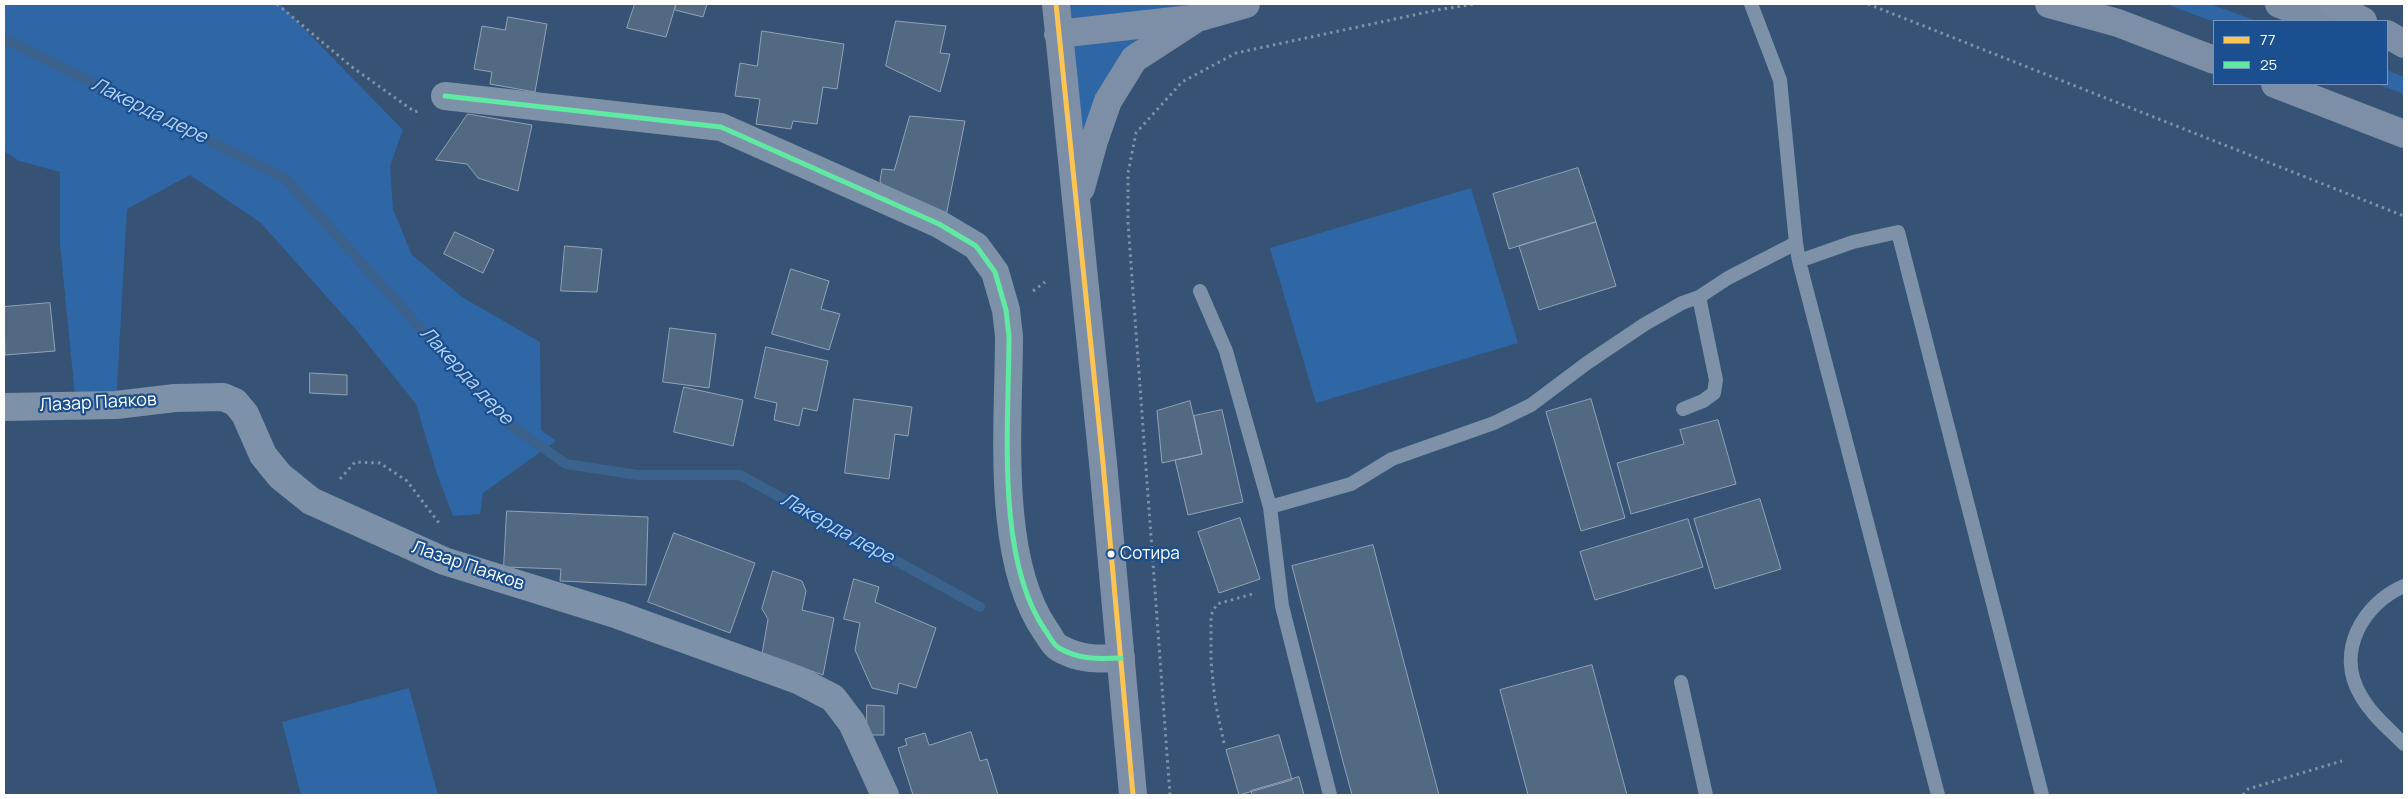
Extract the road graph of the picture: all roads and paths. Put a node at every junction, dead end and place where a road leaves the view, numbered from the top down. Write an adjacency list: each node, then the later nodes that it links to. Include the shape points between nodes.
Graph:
1 (278, 4): 21 (path, via 352,67 415,112)
2 (1056, 4): 14 (main road)
3 (1246, 4): 10 (main road)
4 (1751, 4): 25 (lane, via 1780,80)
5 (1868, 4): 24 (path)
6 (2049, 4): 13 (main road)
7 (2071, 4): 13 (main road)
8 (2278, 4): 11 (main road)
9 (2332, 4): 12 (main road)
10 (1197, 18): 14 (main road); 23 (main road, via 1134,60 1108,101)
11 (2321, 20)
12 (2361, 20)
13 (2118, 23): 19 (main road)
14 (1058, 34): 23 (main road)
15 (2388, 35): 16 (main road)
16 (2404, 44)
17 (2388, 46): 18 (main road)
18 (2404, 53)
19 (2213, 60)
20 (2278, 85): 22 (main road)
21 (445, 96): 36 (street, via 721,127 939,224 976,246 995,272 1006,310 1009,336 1010,521 1020,578 1038,619 1057,647 1089,660)
22 (2404, 134)
23 (1077, 201): 36 (main road)
24 (2404, 216)
25 (1796, 243): 26 (lane); 28 (lane)
26 (1799, 261): 45 (lane); 46 (lane, via 1853,242 1898,232)
27 (1200, 291): 31 (lane, via 1226,351)
28 (1699, 297): 30 (lane, via 1716,380 1714,393); 31 (lane, via 1645,324 1531,405 1502,420 1392,459 1351,484)
29 (4, 407): 32 (street, Лазар Паяков, via 116,405 175,398 223,397 235,402 245,414 263,455 280,476 311,501)
30 (1683, 409)
31 (1270, 507): 35 (lane)
32 (340, 514): 33 (path, via 335,489 343,473 355,462 380,463 407,481); 41 (street, Лазар Паяков, via 444,561 618,615 798,680 833,698 852,723)
33 (440, 524)
34 (2404, 586): 39 (lane, via 2375,604 2364,616 2352,651 2352,671 2360,695 2374,716)
35 (1280, 588): 38 (path, via 1217,604 1211,615 1210,661); 43 (lane)
36 (1121, 658): 42 (main road)
37 (1681, 682): 44 (lane)
38 (1224, 743)
39 (2404, 744)
40 (2342, 761): 47 (path, via 2248,789)
41 (885, 795)
42 (1133, 795)
43 (1330, 795)
44 (1706, 795)
45 (1938, 795)
46 (2042, 795)
47 (2243, 795)

